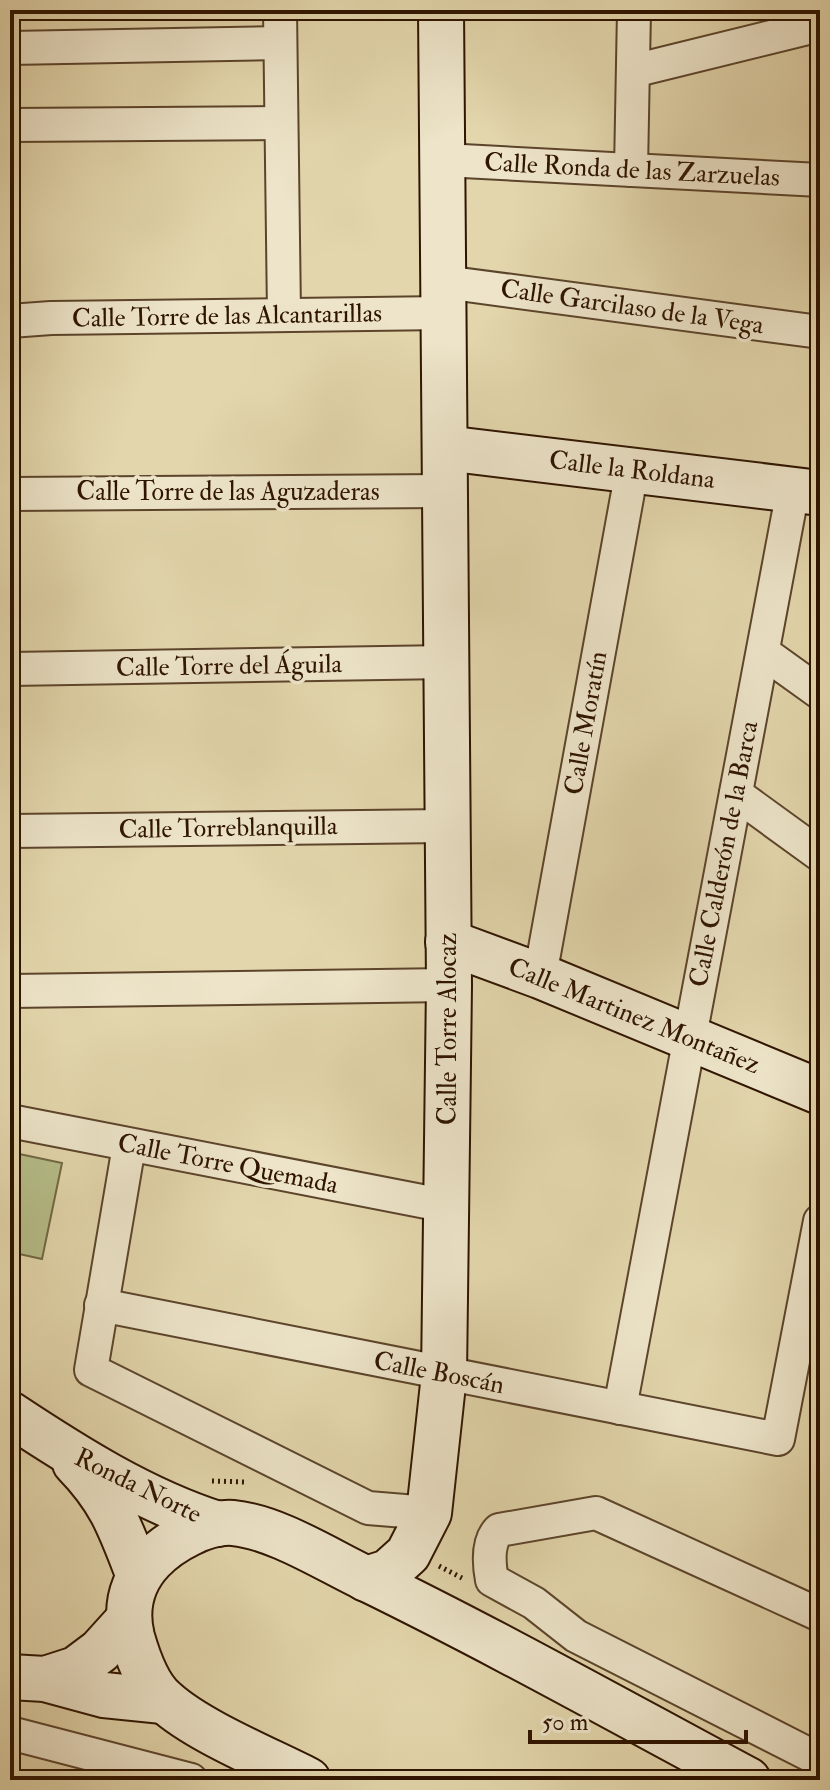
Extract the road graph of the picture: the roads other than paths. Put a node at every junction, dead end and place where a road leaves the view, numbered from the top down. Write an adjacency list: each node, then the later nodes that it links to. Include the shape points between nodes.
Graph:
1 (280, 10): 6 (street)
2 (441, 10): 11 (street)
3 (471, 10): 11 (street, Calle Ronda de las Zarzuelas, via 473,122 467,140)
4 (634, 10): 8 (street)
5 (820, 25): 8 (street)
6 (280, 43): 7 (street); 9 (street)
7 (10, 48)
8 (633, 71): 12 (street)
9 (281, 123): 10 (street); 15 (street)
10 (10, 125)
11 (444, 160): 12 (street, Calle Ronda de las Zarzuelas); 14 (street, Calle Torre Alocaz)
12 (631, 170): 13 (street, Calle Ronda de las Zarzuelas)
13 (820, 180)
14 (444, 297): 15 (street, Calle Torre de las Alcantarillas); 17 (street, Calle Garcilaso de la Vega); 18 (street, Calle Torre Alocaz)
15 (284, 314): 16 (street, Calle Torre de las Alcantarillas)
16 (10, 321)
17 (820, 332)
18 (445, 448): 19 (street, Calle la Roldana); 20 (street, Calle Torre Alocaz)
19 (632, 470): 21 (street, Calle la Roldana); 32 (street, Calle Moratín)
20 (445, 491): 22 (street, Calle Torre de las Aguzaderas); 24 (street, Calle Torre Alocaz)
21 (807, 491): 23 (street, Calle Calderón de la Barca)
22 (10, 494)
23 (763, 652): 26 (street); 27 (street, Calle Calderón de la Barca)
24 (448, 662): 25 (street, Calle Torre del Águila); 28 (street, Calle Torre Alocaz)
25 (10, 669)
26 (820, 693)
27 (736, 794): 30 (street); 35 (street, Calle Calderón de la Barca)
28 (446, 826): 29 (street, Calle Torreblanquilla); 31 (street, Calle Torre Alocaz)
29 (10, 831)
30 (820, 855)
31 (448, 942): 32 (street, Calle Martinez Montañez); 33 (street, Calle Torre Alocaz)
32 (540, 976): 35 (street, Calle Martinez Montañez)
33 (449, 985): 34 (street); 39 (street, Calle Torre Alocaz)
34 (10, 991)
35 (690, 1038): 36 (street, Calle Martinez Montañez); 43 (street, Calle Calderón de la Barca)
36 (820, 1092)
37 (10, 1121): 38 (street, Calle Torre Quemada)
38 (129, 1146): 39 (street, Calle Torre Quemada); 41 (street)
39 (447, 1206): 42 (street, Calle Torre Alocaz)
40 (820, 1221): 43 (street, Calle Boscán, via 778,1439)
41 (101, 1305): 42 (street, Calle Boscán); 46 (street, via 91,1370 368,1508)
42 (444, 1375): 43 (street, Calle Boscán); 46 (street, Calle Torre Alocaz)
43 (620, 1408)
44 (10, 1414): 45 (street, Ronda Norte)
45 (60, 1447): 47 (street, Ronda Norte, via 173,1508); 48 (street, Ronda Norte, via 98,1487)
46 (429, 1513): 49 (street, Calle Torre Alocaz, via 408,1554 388,1572); 52 (street, via 430,1568)
47 (218, 1524): 48 (street, via 181,1537); 49 (street, Ronda Norte, via 265,1532)
48 (138, 1574): 51 (street)
49 (366, 1579): 52 (street, Ronda Norte)
50 (820, 1615): 56 (street, via 596,1513 494,1535 492,1580 534,1603 576,1636)
51 (128, 1620): 53 (street, via 76,1669); 54 (street, via 136,1653)
52 (471, 1631): 59 (street, Ronda Norte)
53 (27, 1678): 54 (street)
54 (163, 1701): 58 (street)
55 (10, 1733): 57 (street)
56 (820, 1760)
57 (191, 1780)
58 (308, 1780)
59 (748, 1780)

